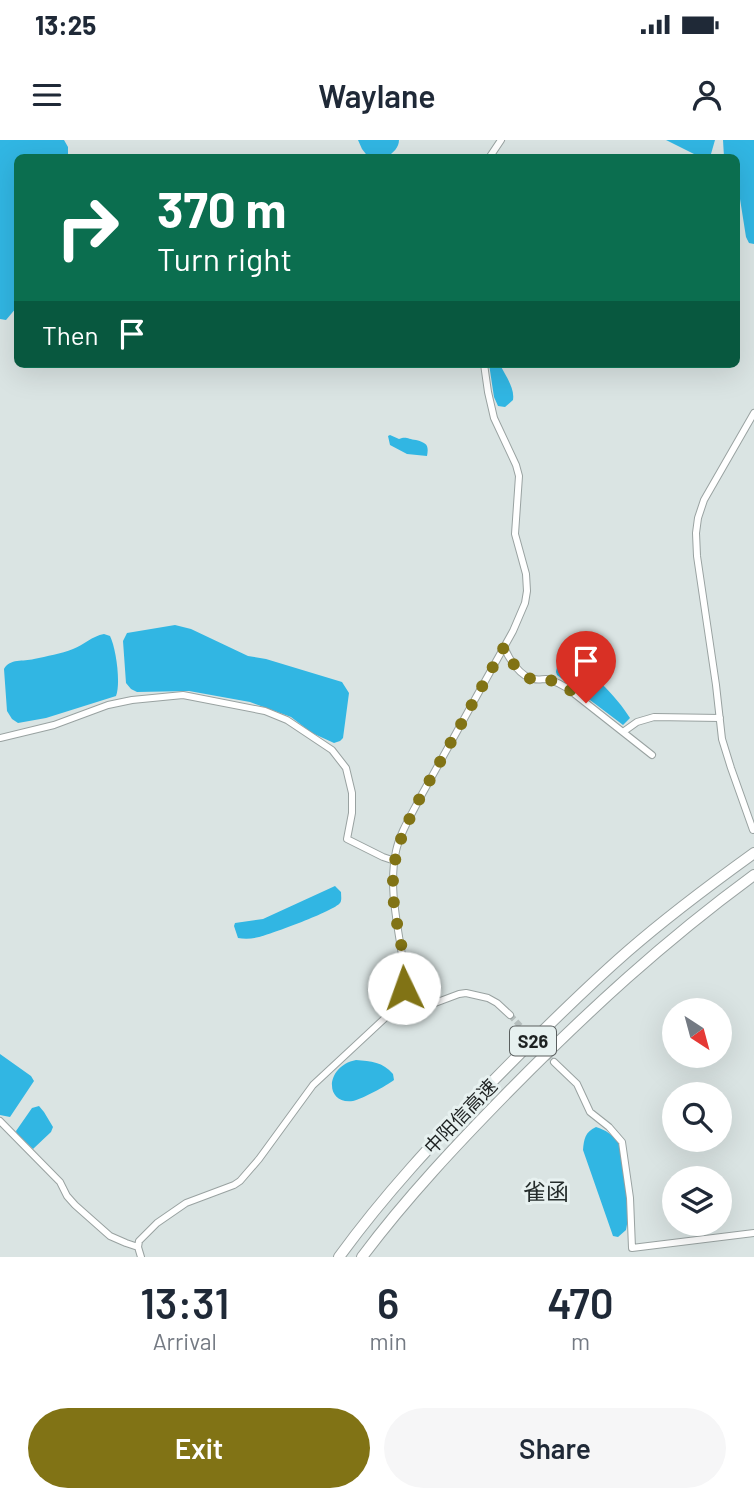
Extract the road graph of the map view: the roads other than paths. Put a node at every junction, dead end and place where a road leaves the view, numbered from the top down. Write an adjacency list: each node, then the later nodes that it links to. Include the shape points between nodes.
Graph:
1 (485, 368): 3 (street, via 491,407 520,480 515,534 527,591)
2 (754, 413): 4 (street, via 704,500 696,525 696,556)
3 (504, 647): 5 (street, via 527,676 555,681); 10 (street, via 408,821)
4 (720, 718): 5 (street, via 654,717); 8 (street, via 729,761)
5 (624, 732): 7 (street)
6 (0, 738): 10 (street, via 132,699 183,695 265,711 334,751 346,768 352,793 347,839)
7 (652, 755)
8 (753, 830)
9 (754, 852): 19 (highway, 中阳信高速 / S26, via 653,930 570,1004 409,1169)
10 (394, 861): 12 (street, via 394,899 405,978)
11 (754, 875): 20 (highway, 中阳信高速 / S26, via 664,944 575,1026 423,1182)
12 (401, 997): 13 (street, via 427,1006 466,993 498,1003); 17 (street, via 399,1005 313,1085 240,1181 179,1207 146,1233)
13 (510, 1015)
14 (554, 1062): 16 (street, via 577,1084 593,1116 622,1142 632,1248)
15 (0, 1121): 17 (street, via 60,1182 75,1205 110,1236)
16 (754, 1233)
17 (138, 1247): 18 (street)
18 (141, 1257)
19 (339, 1257)
20 (362, 1257)

